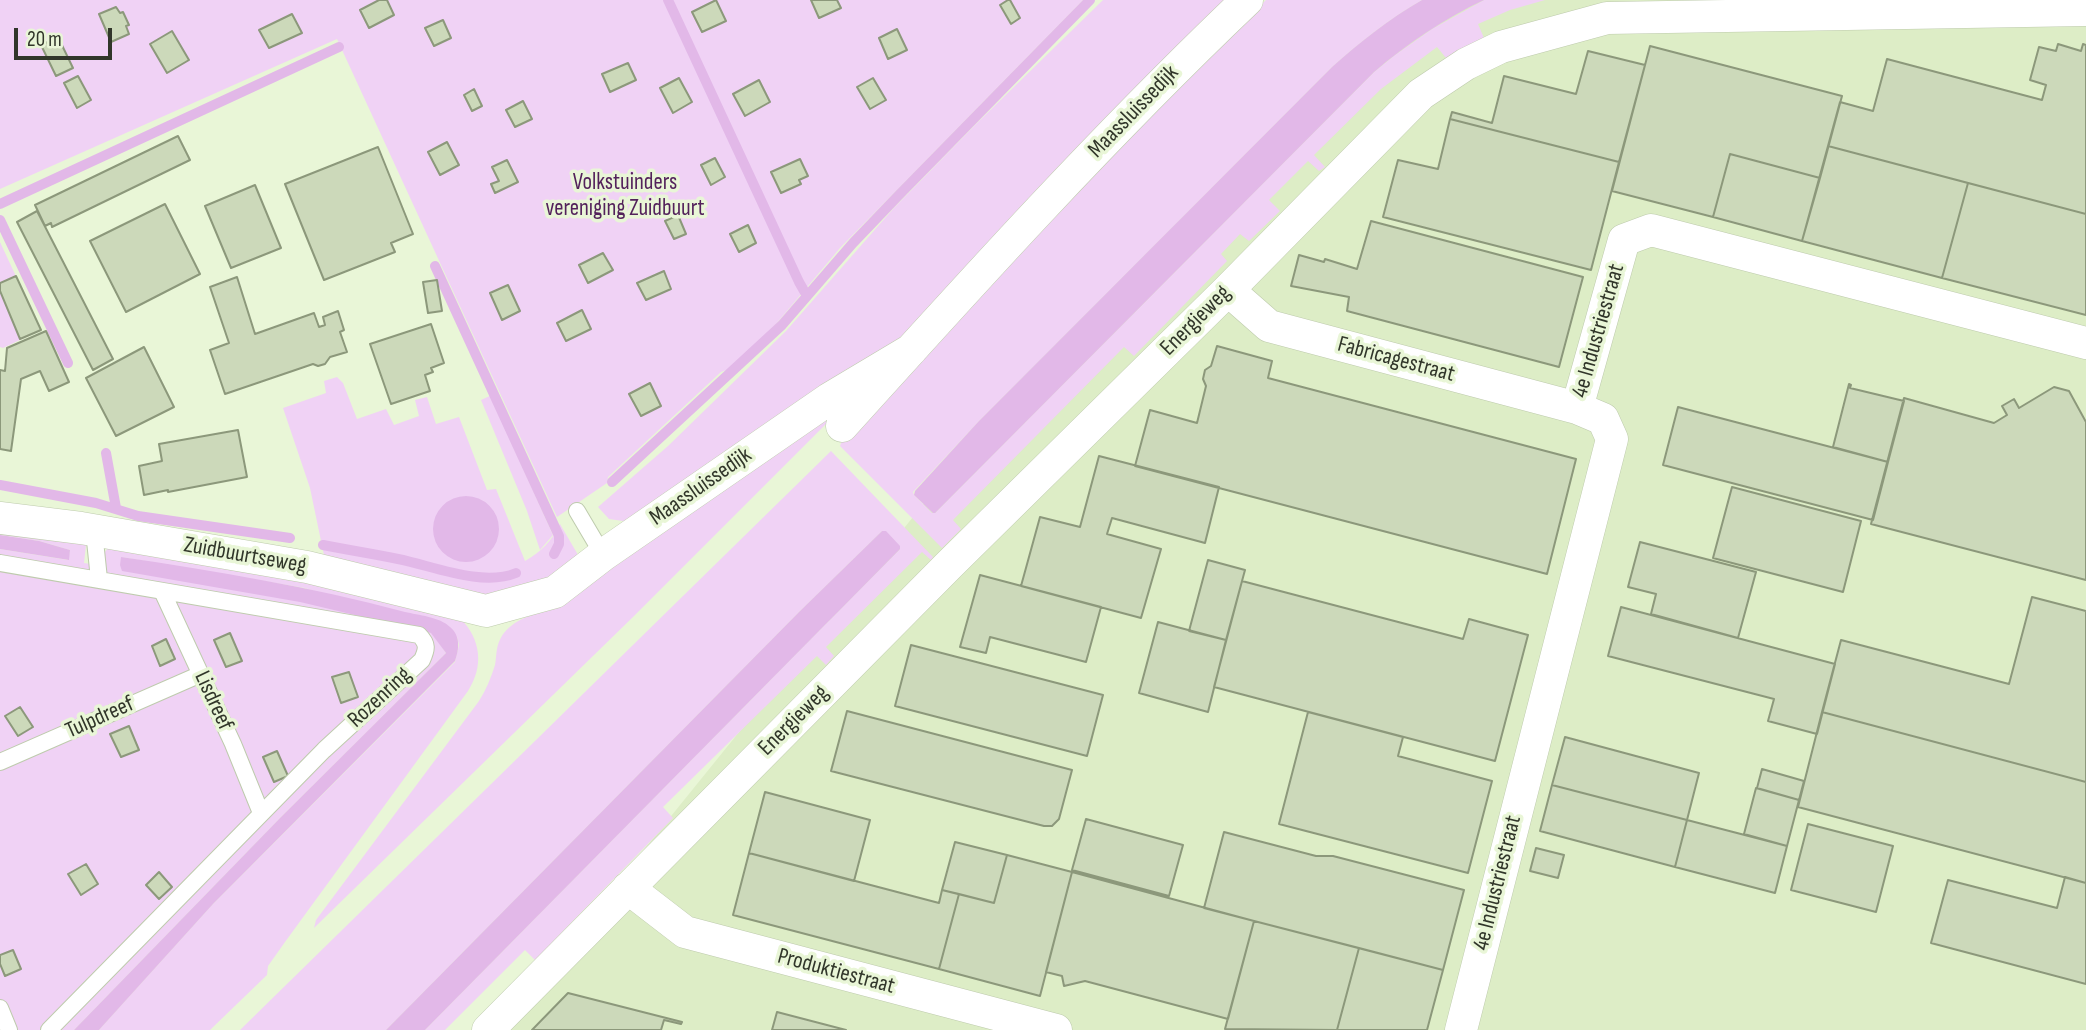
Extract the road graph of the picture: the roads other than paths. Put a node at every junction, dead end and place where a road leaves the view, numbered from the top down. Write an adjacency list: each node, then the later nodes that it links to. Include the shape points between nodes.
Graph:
1 (1247, 0): 5 (street, Maassluissedijk, via 1097,149)
2 (2086, 9): 3 (street, Energieweg, via 1607,18 1501,47 1421,94)
3 (1228, 290): 6 (street, Fabricagestraat, via 1269,326); 19 (street, Energieweg)
4 (2086, 343): 6 (street, 4e Industriestraat, via 1651,230 1625,240)
5 (911, 350): 7 (street, Maassluissedijk); 11 (street, Maassluissedijk, via 829,399)
6 (1577, 408): 25 (street, 4e Industriestraat, via 1603,419 1612,439)
7 (842, 426)
8 (578, 511): 11 (lane)
9 (0, 518): 10 (street, Zuidbuurtseweg)
10 (94, 531): 13 (lane); 15 (street, Zuidbuurtseweg, via 307,567)
11 (603, 555): 15 (street, Maassluissedijk, via 555,592)
12 (0, 563): 13 (lane, Rozenring)
13 (99, 579): 14 (lane, Rozenring)
14 (162, 591): 16 (lane, Lisdreef); 18 (lane, Rozenring, via 419,635 425,641 422,660)
15 (486, 611)
16 (201, 674): 17 (lane, Tulpdreef); 18 (lane, Lisdreef)
17 (0, 762)
18 (261, 813): 22 (lane, Rozenring)
19 (628, 888): 23 (street, Energieweg); 24 (street, Produktiestraat, via 685,932)
20 (0, 1009): 21 (lane)
21 (9, 1030)
22 (49, 1030)
23 (488, 1030)
24 (1056, 1030)
25 (1461, 1030)

